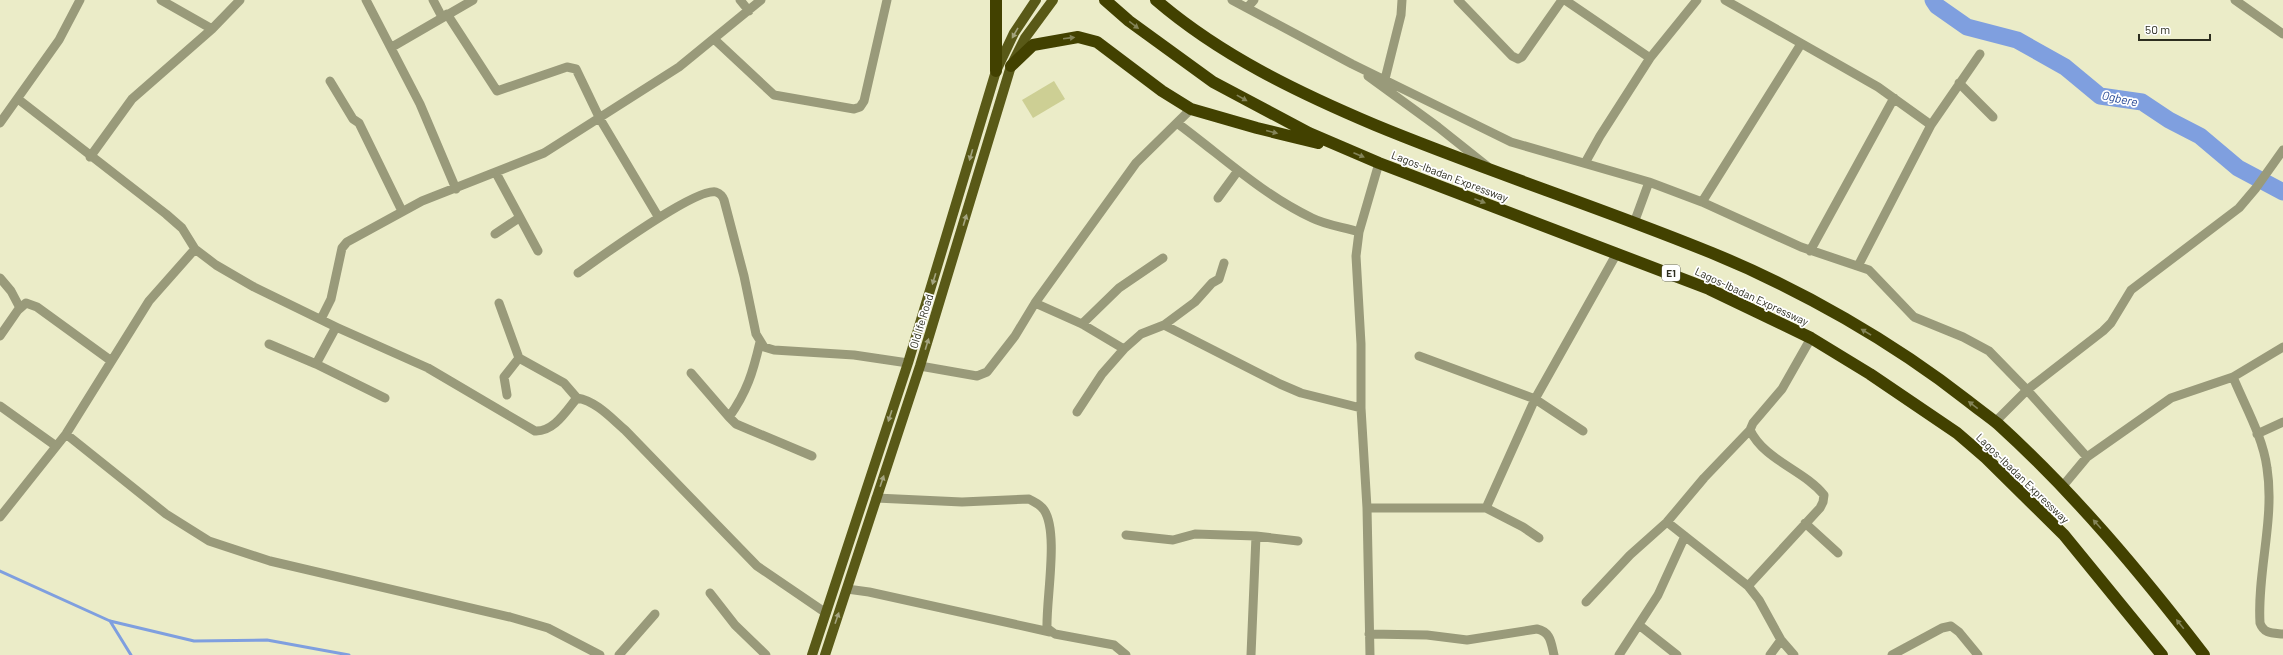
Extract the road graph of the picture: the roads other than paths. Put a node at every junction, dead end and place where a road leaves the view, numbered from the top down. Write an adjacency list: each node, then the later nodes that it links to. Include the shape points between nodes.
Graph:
1 (80, 0): 40 (street, via 59,40)
2 (161, 0): 26 (street)
3 (240, 0): 26 (street)
4 (366, 0): 30 (street)
5 (433, 0): 25 (street)
6 (473, 0): 25 (street)
7 (740, 0): 24 (street)
8 (760, 0): 24 (street)
9 (887, 0): 28 (street, via 864,101 860,107 854,109 774,96)
10 (996, 0): 35 (highway)
11 (1036, 0): 35 (main road, Old Ife Road, one-way to 35, via 1014,33)
12 (1053, 0): 34 (main road, Old Ife Road, via 1025,38)
13 (1105, 0): 48 (highway, Lagos-Ibadan Expressway / E1, one-way to 48, via 1129,22 1213,82 1270,114)
14 (1156, 0): 54 (highway, Lagos-Ibadan Expressway, via 1223,49 1291,87 1436,150)
15 (1232, 0): 23 (street)
16 (1254, 0): 23 (street)
17 (1402, 0): 36 (street, via 1401,15)
18 (1458, 0): 19 (street, via 1512,56 1518,59)
19 (1563, 0): 32 (street)
20 (1697, 0): 32 (street)
21 (1725, 0): 29 (street)
22 (2235, 0): 27 (street)
23 (1247, 8): 33 (street)
24 (749, 11): 28 (street)
25 (445, 16): 30 (street); 44 (street, via 497,92 572,68 576,69)
26 (212, 29): 50 (street, via 132,99)
27 (2283, 34)
28 (714, 39): 44 (street, via 679,67)
29 (1801, 44): 39 (street); 59 (street)
30 (392, 47): 57 (street, via 420,104)
31 (1980, 54): 38 (street)
32 (1650, 58): 52 (street)
33 (1352, 64): 36 (street); 54 (street)
34 (1011, 66): 41 (highway, one-way to 41, via 1033,45 1078,37 1097,42 1162,91); 93 (main road, Old Ife Road, one-way to 34)
35 (996, 71): 91 (main road, Old Ife Road, one-way to 91)
36 (1385, 79): 52 (street, via 1511,142)
37 (330, 81): 60 (street, via 352,119 359,123)
38 (1959, 83): 43 (street); 47 (street)
39 (1894, 98): 47 (street); 68 (street)
40 (18, 99): 42 (street); 50 (street)
41 (1191, 109): 46 (street); 48 (highway, one-way to 48, via 1257,128)
42 (4, 112): 45 (street)
43 (1993, 117)
44 (600, 119): 55 (street, via 544,153); 62 (street)
45 (0, 123)
46 (1177, 123): 53 (street, via 1214,150); 76 (street, via 1136,163)
47 (1930, 125): 72 (street)
48 (1340, 147): 51 (highway, Lagos-Ibadan Expressway / E1, one-way to 51)
49 (2283, 150): 96 (street, via 2256,188 2228,218 2131,290 2111,323 2103,331)
50 (90, 157): 66 (street, via 182,228)
51 (1379, 163): 64 (street); 69 (highway, Lagos-Ibadan Expressway / E1, one-way to 69)
52 (1585, 163): 56 (street)
53 (1237, 172): 58 (street); 64 (street, via 1312,218)
54 (1494, 172): 63 (highway, Lagos-Ibadan Expressway)
55 (496, 173): 57 (street); 61 (street)
56 (1649, 182): 59 (street); 63 (street)
57 (456, 189): 60 (street)
58 (1218, 198)
59 (1702, 202): 68 (street)
60 (402, 211): 78 (street, via 347,242 342,248 331,299)
61 (519, 218): 65 (street); 67 (street)
62 (659, 218): 73 (street); 84 (street, via 704,194 715,192 722,196)
63 (1634, 223): 107 (highway, Lagos-Ibadan Expressway, one-way to 63, via 1946,383 1832,312 1714,254)
64 (1359, 232): 104 (street, via 1356,256 1361,344)
65 (494, 234)
66 (195, 249): 78 (street, via 216,265 254,287); 90 (street, via 149,301)
67 (538, 251)
68 (1810, 251): 72 (street)
69 (1617, 253): 83 (highway, Lagos-Ibadan Expressway / E1, via 1710,289); 102 (street)
70 (1163, 258): 79 (street, via 1119,288)
71 (1224, 263): 80 (street, via 1219,279 1195,302)
72 (1858, 266): 96 (street, via 1869,270 1914,317 1963,337 1989,351)
73 (578, 272)
74 (0, 278): 77 (street)
75 (499, 303): 89 (street)
76 (1034, 303): 79 (street); 93 (street, via 1015,336 987,372 977,376)
77 (20, 308): 82 (street); 90 (street, via 26,303 37,307)
78 (321, 319): 81 (street)
79 (1082, 324): 87 (street)
80 (1164, 325): 87 (street, via 1141,334); 104 (street, via 1301,393)
81 (336, 327): 92 (street); 101 (street, via 428,368 535,431 554,426)
82 (0, 336)
83 (1811, 338): 109 (street, via 1782,389); 155 (highway, Lagos-Ibadan Expressway / E1, via 1911,401 1957,433 1986,458 2064,535)
84 (760, 342): 91 (street, via 764,347 774,350 854,355); 106 (street, via 752,376 742,399)
85 (270, 344): 92 (street)
86 (2283, 347): 95 (street)
87 (1124, 349): 105 (street, via 1102,374)
88 (1420, 356): 102 (street)
89 (519, 358): 98 (street, via 504,377); 101 (street, via 564,383)
90 (110, 360): 111 (street)
91 (908, 363): 97 (main road, Old Ife Road)
92 (316, 364): 100 (street)
93 (920, 366): 99 (main road, Old Ife Road)
94 (691, 373): 106 (street)
95 (2233, 377): 112 (street); 115 (street, via 2171,398)
96 (2027, 390): 107 (street); 115 (street)
97 (898, 392): 99 (main road); 134 (main road, Old Ife Road, one-way to 134)
98 (507, 395)
99 (910, 395): 117 (main road, Old Ife Road, one-way to 99)
100 (385, 398)
101 (577, 398): 134 (street, via 585,399 596,406 625,430 757,566)
102 (1535, 400): 110 (street); 119 (street)
103 (0, 406): 113 (street)
104 (1361, 408): 118 (street)
105 (1077, 412)
106 (729, 417): 114 (street, via 736,424)
107 (1995, 422): 116 (highway, Lagos-Ibadan Expressway)
108 (2283, 422): 112 (street)
109 (1750, 430): 121 (street, via 1704,478); 122 (street, via 1763,446 1824,495 1820,508)
110 (1583, 431)
111 (66, 434): 113 (street); 140 (street, via 166,514 209,541 270,561 548,628)
112 (2257, 434): 138 (street, via 2269,479 2260,623 2268,633)
113 (56, 446): 120 (street)
114 (812, 456)
115 (2087, 457): 116 (street)
116 (2062, 486): 156 (highway, Lagos-Ibadan Expressway, one-way to 116, via 2130,562)
117 (876, 498): 130 (main road, Old Ife Road); 136 (street, via 962,502 1029,499 1039,504 1049,520 1051,543 1047,603 1047,628)
118 (1367, 508): 119 (street); 137 (street)
119 (1486, 508): 126 (street)
120 (0, 517)
121 (1667, 522): 125 (street); 132 (street, via 1630,554)
122 (1805, 524): 128 (street); 129 (street)
123 (1126, 535): 124 (street, via 1173,540 1194,534)
124 (1256, 536): 127 (street); 146 (street)
125 (1685, 536): 129 (street); 135 (street, via 1658,595)
126 (1540, 538)
127 (1298, 541)
128 (1838, 553)
129 (1748, 586): 139 (street)
130 (847, 589): 136 (street); 144 (main road, Old Ife Road, one-way to 130)
131 (710, 592): 142 (street, via 735,625)
132 (1586, 602)
133 (655, 614): 141 (street)
134 (826, 614): 143 (main road, Old Ife Road)
135 (1639, 625): 149 (street); 150 (street)
136 (1050, 632): 145 (street, via 1114,645)
137 (1369, 634): 147 (street); 148 (street, via 1427,635 1467,640 1537,629 1545,631 1550,636)
138 (2283, 634)
139 (1781, 640): 151 (street); 152 (street)
140 (600, 655)
141 (619, 655)
142 (766, 655)
143 (812, 655)
144 (824, 655)
145 (1126, 655)
146 (1251, 655)
147 (1370, 655)
148 (1554, 655)
149 (1619, 655)
150 (1677, 655)
151 (1770, 655)
152 (1794, 655)
153 (1892, 655): 154 (street, via 1942,628 1951,626)
154 (1978, 655)
155 (2162, 655)
156 (2204, 655)

